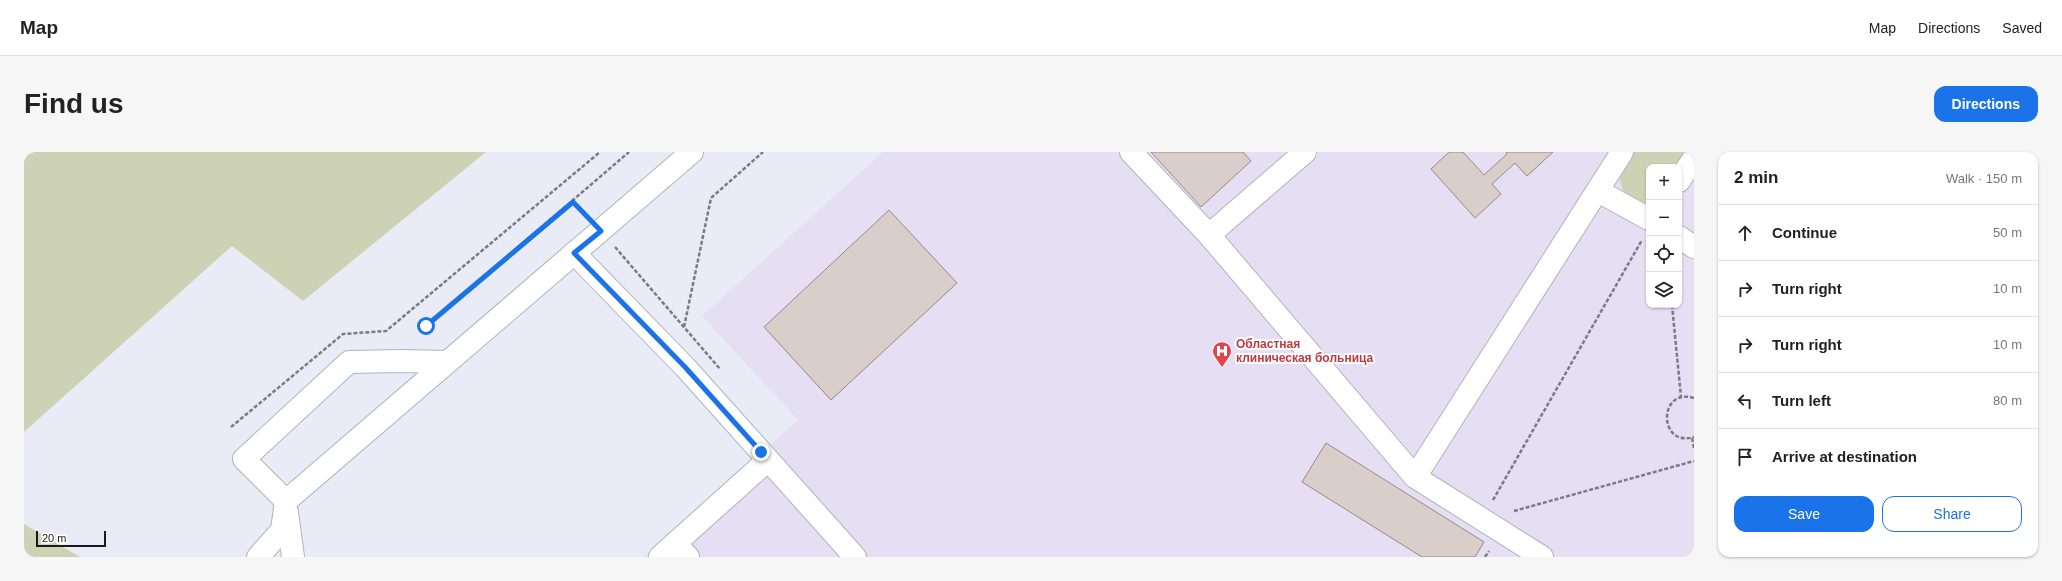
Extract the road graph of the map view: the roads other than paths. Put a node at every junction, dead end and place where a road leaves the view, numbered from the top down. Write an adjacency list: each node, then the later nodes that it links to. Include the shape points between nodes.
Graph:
1 (692, 152): 12 (street)
2 (1130, 152): 9 (street)
3 (1305, 152): 9 (street)
4 (1622, 152): 7 (street)
5 (1694, 158): 6 (street)
6 (1682, 176)
7 (1598, 191): 8 (street); 15 (street)
8 (1646, 226)
9 (1209, 235): 15 (street)
10 (1682, 239): 11 (street)
11 (1694, 247)
12 (574, 253): 13 (street); 14 (street, via 685,367)
13 (447, 362): 16 (street); 16 (street, via 349,362 244,459)
14 (768, 460): 17 (street); 20 (street)
15 (1415, 477): 21 (street)
16 (286, 501): 18 (street, via 282,530); 19 (street)
17 (674, 552)
18 (258, 557)
19 (293, 557)
20 (855, 557)
21 (1542, 557)

